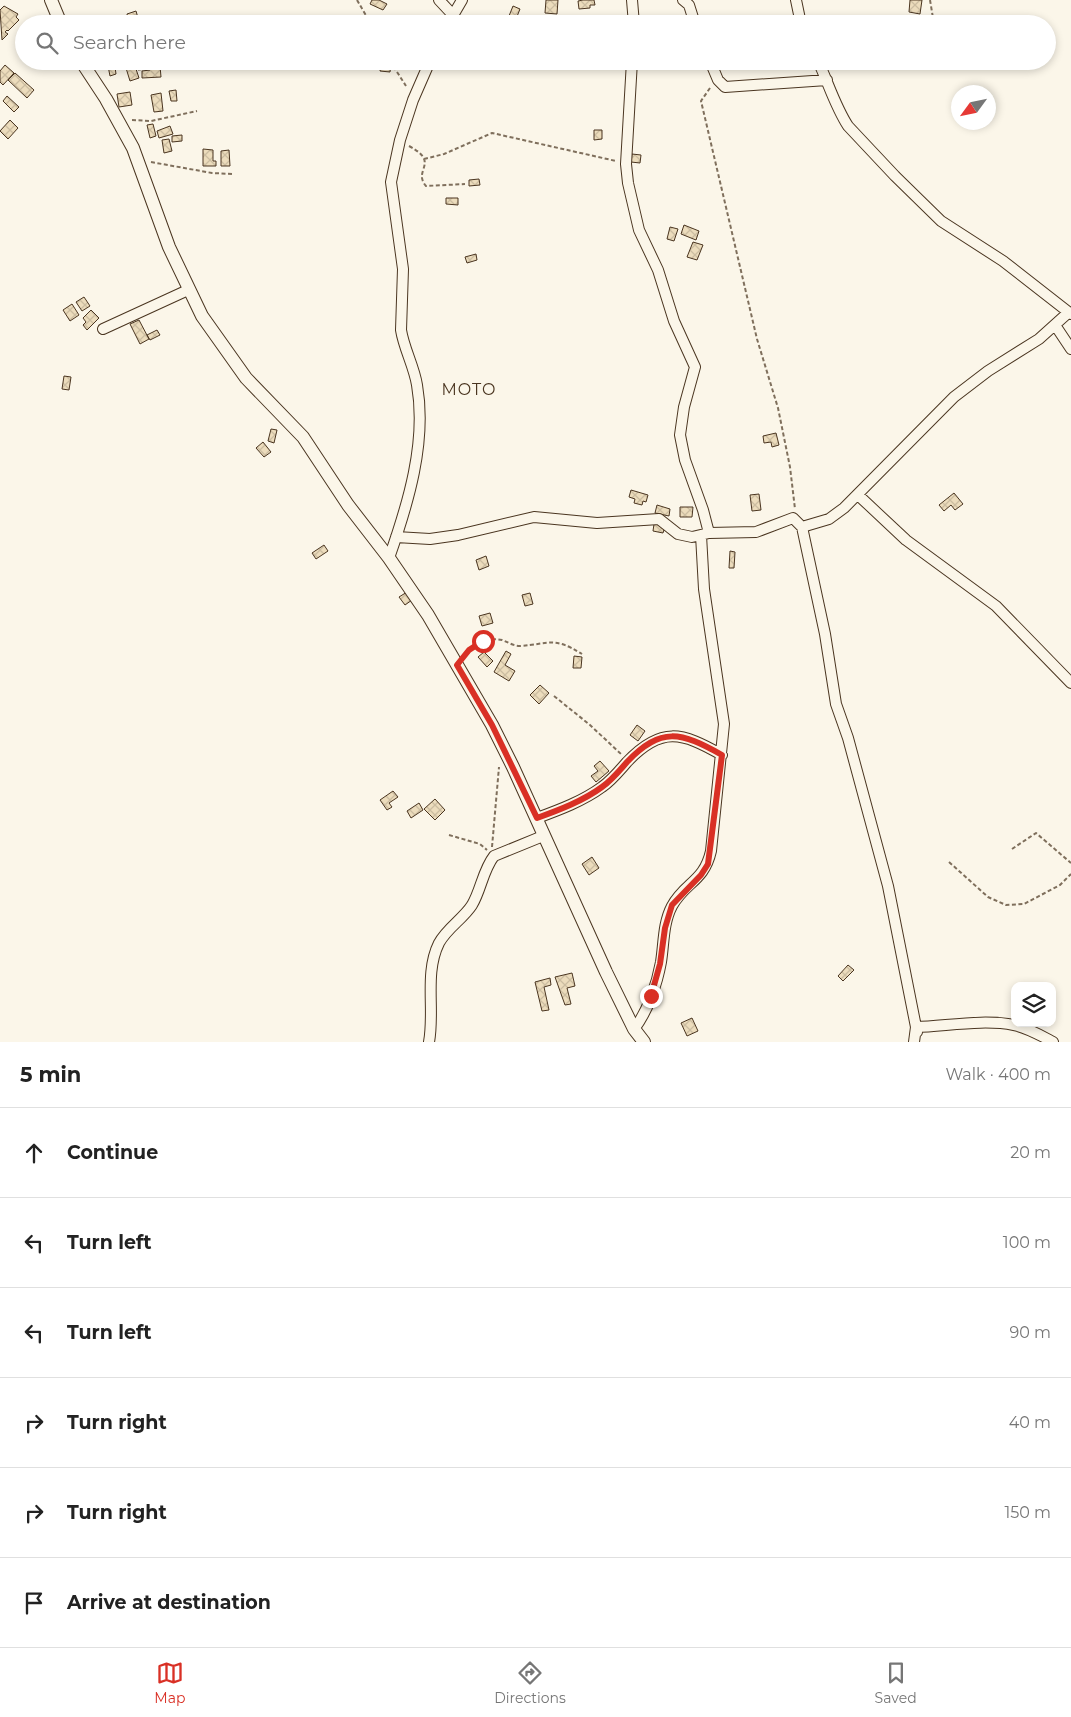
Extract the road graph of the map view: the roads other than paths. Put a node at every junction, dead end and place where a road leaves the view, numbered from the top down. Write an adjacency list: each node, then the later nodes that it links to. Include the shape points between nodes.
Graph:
1 (52, 0): 7 (street)
2 (440, 0): 8 (street)
3 (462, 0): 9 (street)
4 (632, 0): 10 (street)
5 (682, 0): 11 (street)
6 (796, 0): 12 (street)
7 (58, 15)
8 (448, 15)
9 (454, 15)
10 (633, 15)
11 (692, 15)
12 (799, 15)
13 (87, 70): 19 (street, via 117,118 139,163 158,220)
14 (426, 70): 27 (street, via 400,140 391,182 403,275 402,339 414,368 419,410 410,487)
15 (631, 70): 26 (street, via 626,164 628,183 638,230 658,270 674,320 695,367 680,435 703,510)
16 (714, 70): 18 (street, via 722,85 730,87)
17 (823, 70): 18 (street)
18 (828, 80): 20 (street, via 839,113 848,126 921,203 941,221 1003,262)
19 (188, 290): 22 (street); 28 (street, via 202,316 246,378 303,437 348,505)
20 (1070, 313): 21 (street)
21 (1054, 325): 23 (street); 24 (street, via 1027,348 954,396)
22 (104, 329)
23 (1071, 349)
24 (858, 495): 25 (street, via 829,518); 29 (street, via 906,540 996,606)
25 (799, 523): 26 (street, via 785,519 756,532); 33 (street, via 825,634 836,704 888,886)
26 (705, 534): 27 (street, via 684,536 659,519 597,523 534,517 458,535 430,539); 30 (street, via 704,590 724,724)
27 (396, 538): 28 (street)
28 (389, 558): 31 (street, via 428,615 492,725)
29 (1071, 683)
30 (722, 755): 31 (street, via 689,738 668,735 650,742 601,788); 34 (street, via 708,864 672,905 653,989 644,1014)
31 (537, 818): 32 (street)
32 (543, 836): 34 (street); 35 (street, via 494,856 472,905 439,944 432,968 433,1018)
33 (916, 1027): 37 (street); 38 (street); 39 (street, via 987,1023 1013,1025 1032,1030)
34 (634, 1028): 36 (street)
35 (428, 1042)
36 (644, 1042)
37 (914, 1042)
38 (921, 1042)
39 (1053, 1042)

